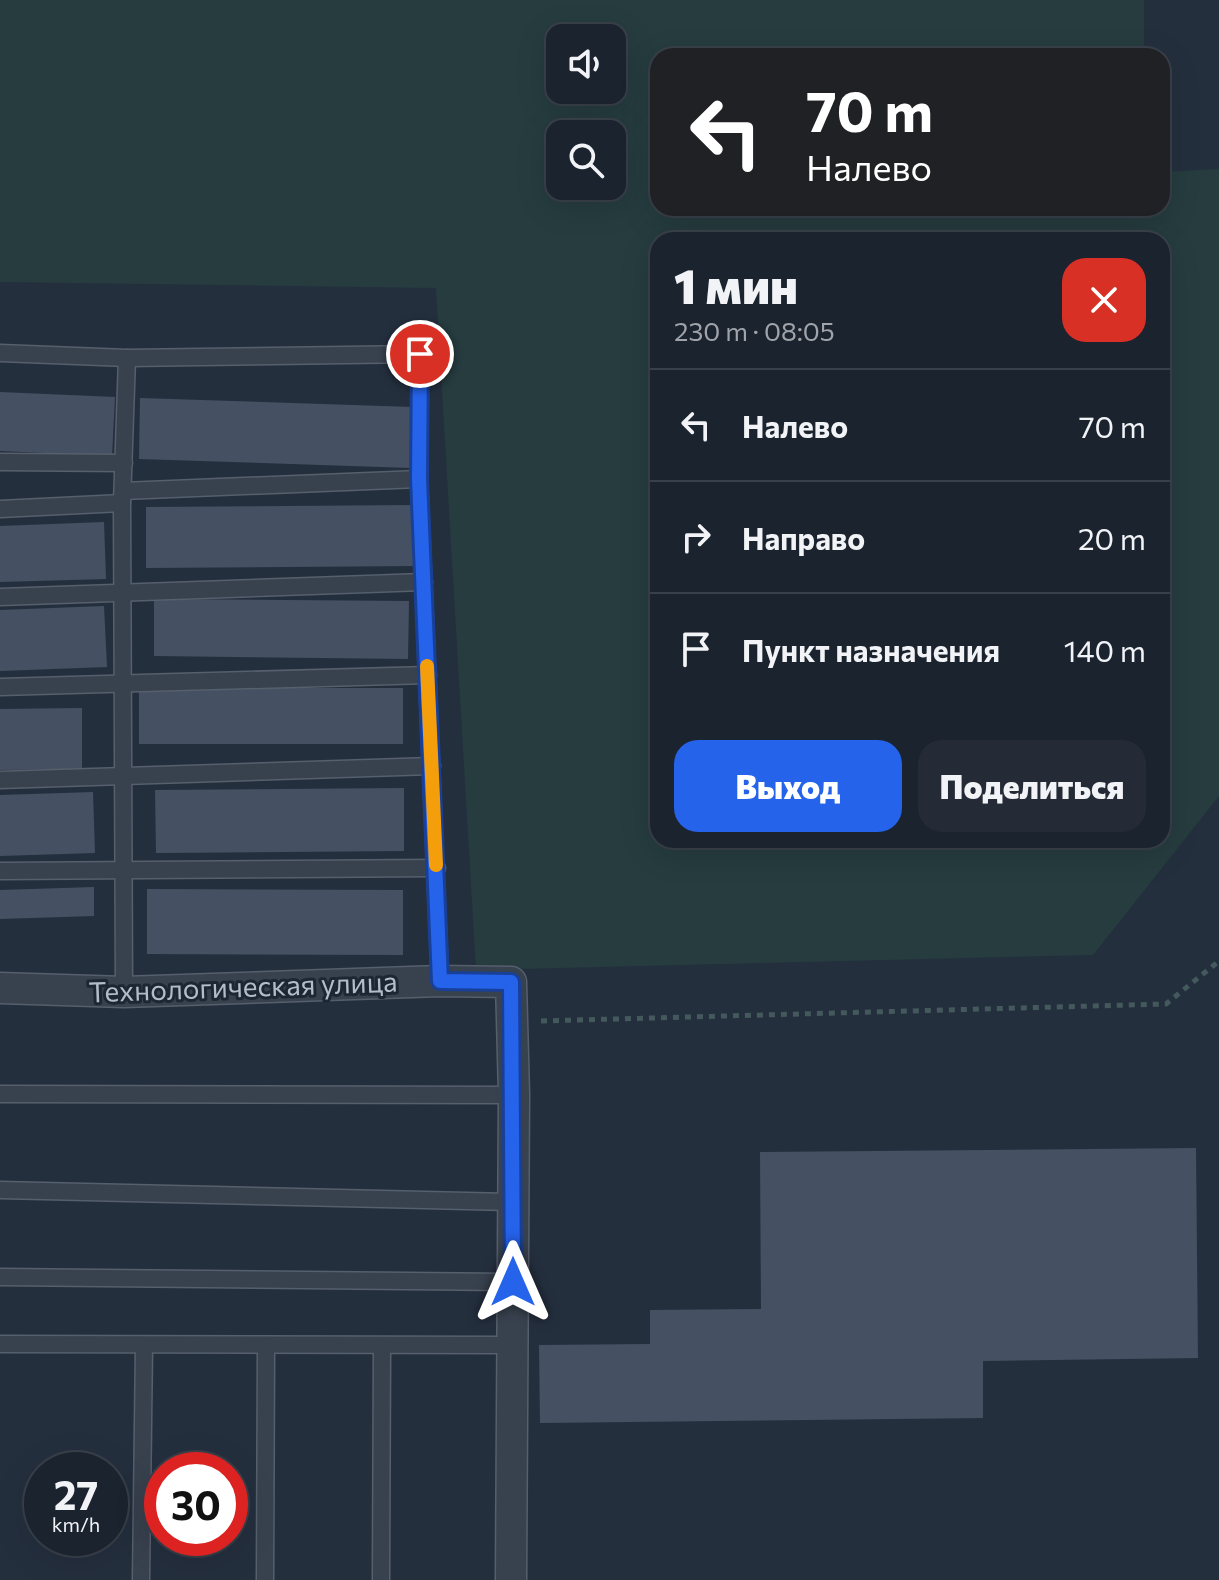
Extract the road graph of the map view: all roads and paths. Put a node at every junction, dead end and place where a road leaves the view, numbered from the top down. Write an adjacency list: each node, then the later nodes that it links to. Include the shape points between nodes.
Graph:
1 (0, 353): 2 (lane)
2 (127, 358): 4 (lane); 5 (lane, via 420,354)
3 (0, 462): 4 (lane)
4 (124, 463): 6 (lane)
5 (419, 479): 6 (lane); 8 (lane)
6 (123, 497): 7 (lane); 9 (lane)
7 (0, 509)
8 (424, 582): 9 (lane); 11 (lane)
9 (123, 593): 10 (lane); 12 (lane)
10 (0, 597)
11 (428, 675): 12 (lane); 14 (lane)
12 (125, 685): 13 (lane); 15 (lane)
13 (0, 687)
14 (432, 766): 15 (lane); 17 (lane)
15 (125, 778): 16 (lane); 19 (lane)
16 (0, 780)
17 (437, 868): 19 (lane); 21 (lane)
18 (0, 871): 19 (lane)
19 (124, 872): 23 (lane)
20 (1219, 961): 24 (path, via 1166,1004)
21 (440, 981): 23 (street, Технологическая улица); 24 (street, Технологическая улица, via 511,982)
22 (0, 988): 23 (street, Технологическая улица)
23 (124, 992)
24 (512, 1021): 26 (street, Технологическая улица)
25 (0, 1094): 26 (lane)
26 (514, 1095): 28 (street, Технологическая улица)
27 (0, 1190): 28 (lane)
28 (513, 1202): 30 (street, Технологическая улица)
29 (0, 1277): 30 (lane)
30 (513, 1282): 33 (street, Технологическая улица)
31 (0, 1344): 32 (lane)
32 (144, 1345): 34 (lane); 36 (lane)
33 (512, 1345): 35 (lane); 39 (street, Технологическая улица)
34 (266, 1346): 35 (lane); 37 (lane)
35 (382, 1347): 38 (lane)
36 (141, 1580)
37 (265, 1580)
38 (381, 1580)
39 (511, 1580)

